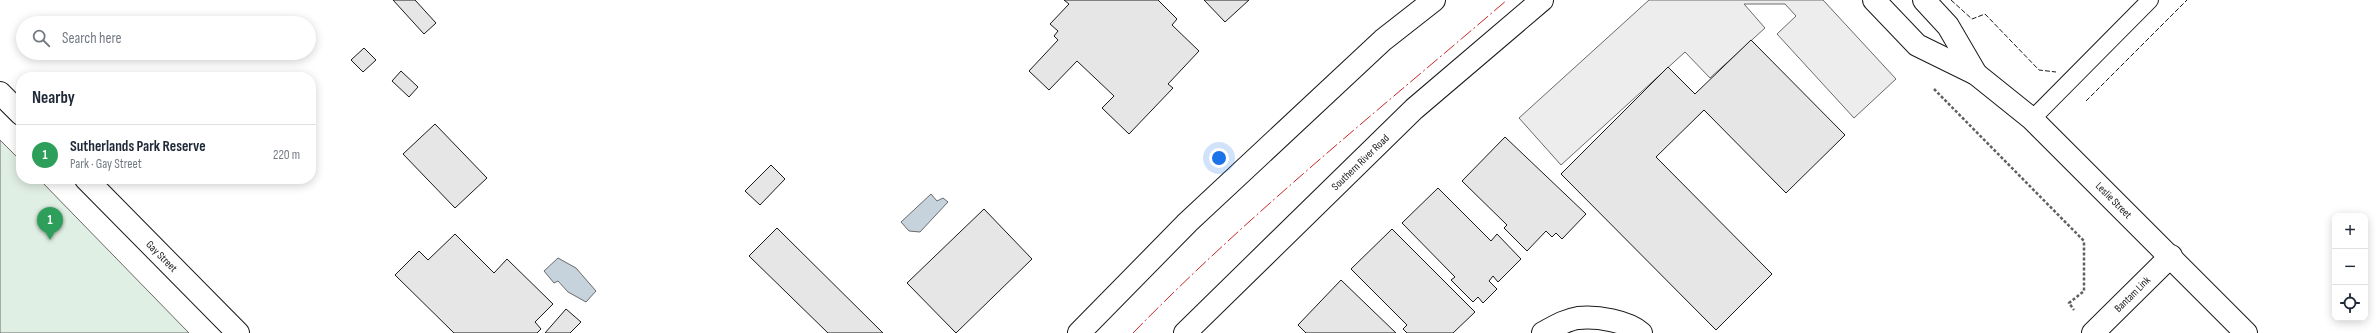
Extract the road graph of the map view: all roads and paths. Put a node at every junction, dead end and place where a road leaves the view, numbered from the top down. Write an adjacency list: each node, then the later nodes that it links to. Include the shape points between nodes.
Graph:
1 (1434, 0): 15 (main road, via 1383,40 1193,217)
2 (1542, 0): 16 (main road, Southern River Road, via 1414,109)
3 (1874, 0): 6 (main road, Leslie Street, via 1917,44)
4 (1924, 0): 6 (main road, Leslie Street, via 1948,26)
5 (2150, 0): 10 (lane)
6 (1976, 74): 10 (main road, Leslie Street)
7 (1932, 87): 13 (path, via 2084,241 2084,291 2069,303)
8 (0, 93): 9 (main road)
9 (16, 109)
10 (2032, 119): 12 (main road, Leslie Street)
11 (91, 184): 14 (main road, Gay Street)
12 (2170, 256): 19 (main road, Bantam Link); 20 (main road, Leslie Street)
13 (2078, 315)
14 (238, 333)
15 (1079, 333)
16 (1185, 333)
17 (1543, 333): 18 (main road, via 1558,324 1578,318 1608,320 1634,327)
18 (1641, 333)
19 (2093, 333)
20 (2246, 333)

